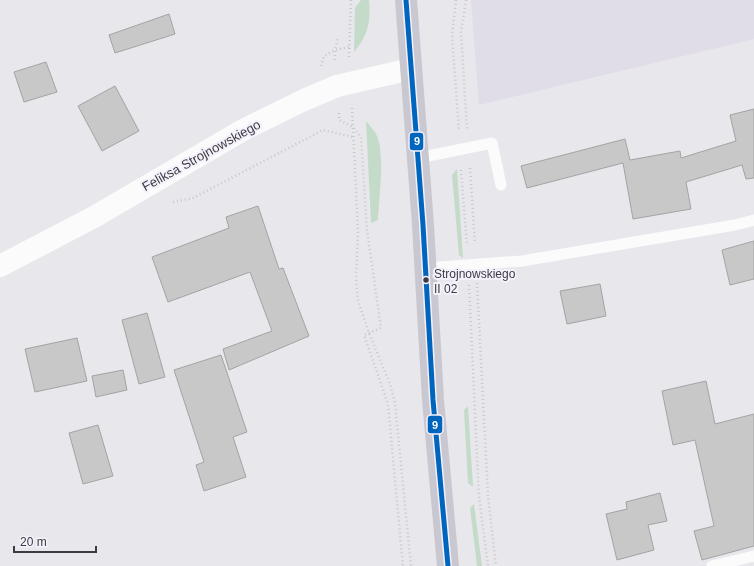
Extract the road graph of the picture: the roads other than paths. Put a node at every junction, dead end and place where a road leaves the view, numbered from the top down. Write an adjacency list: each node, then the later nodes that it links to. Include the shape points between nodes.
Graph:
1 (406, 0): 2 (main road)
2 (411, 69): 3 (main road); 6 (street, Feliksa Strojnowskiego, via 350,82 322,91 243,130 94,217)
3 (418, 158): 4 (lane, via 492,143); 7 (main road)
4 (501, 185)
5 (754, 220): 7 (lane, via 522,261)
6 (0, 266)
7 (426, 268): 9 (main road, via 433,400)
8 (754, 556): 10 (lane)
9 (448, 566)
10 (712, 566)

